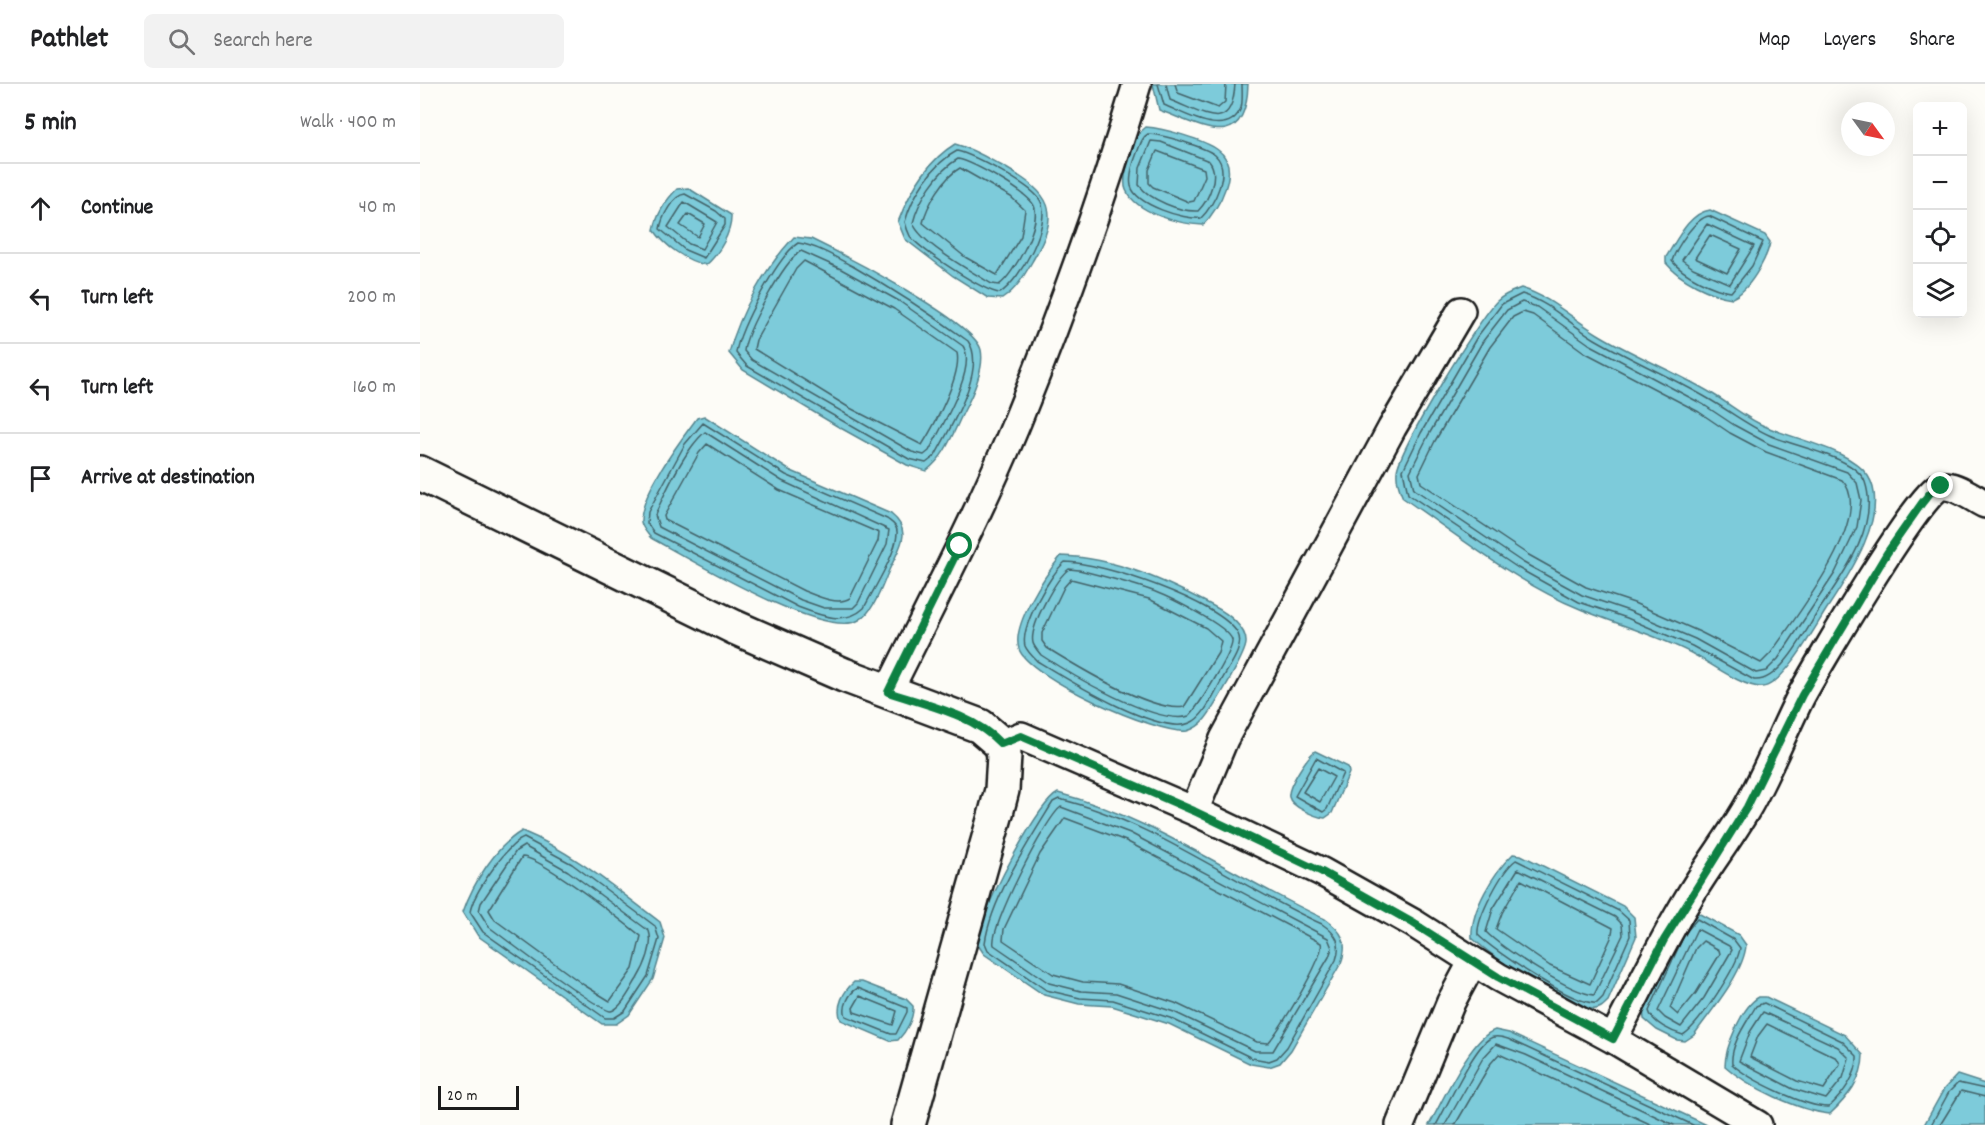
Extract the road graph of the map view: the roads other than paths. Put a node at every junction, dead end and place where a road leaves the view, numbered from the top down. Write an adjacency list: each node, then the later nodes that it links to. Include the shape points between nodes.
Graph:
1 (1137, 84): 5 (street, via 1114,161 1017,422)
2 (1461, 311): 7 (street, via 1392,428 1224,739)
3 (420, 473): 5 (street, via 734,627)
4 (1985, 504): 9 (street, via 1941,486 1930,493 1887,553 1802,695 1747,807 1664,940)
5 (888, 692): 6 (street, via 966,719 993,734)
6 (1001, 744): 7 (street, via 1021,736); 10 (street, via 1004,771 996,813)
7 (1194, 811): 8 (street, via 1322,872)
8 (1473, 961): 9 (street); 11 (street, via 1451,1002)
9 (1613, 1039): 12 (street)
10 (908, 1125)
11 (1400, 1125)
12 (1758, 1125)

